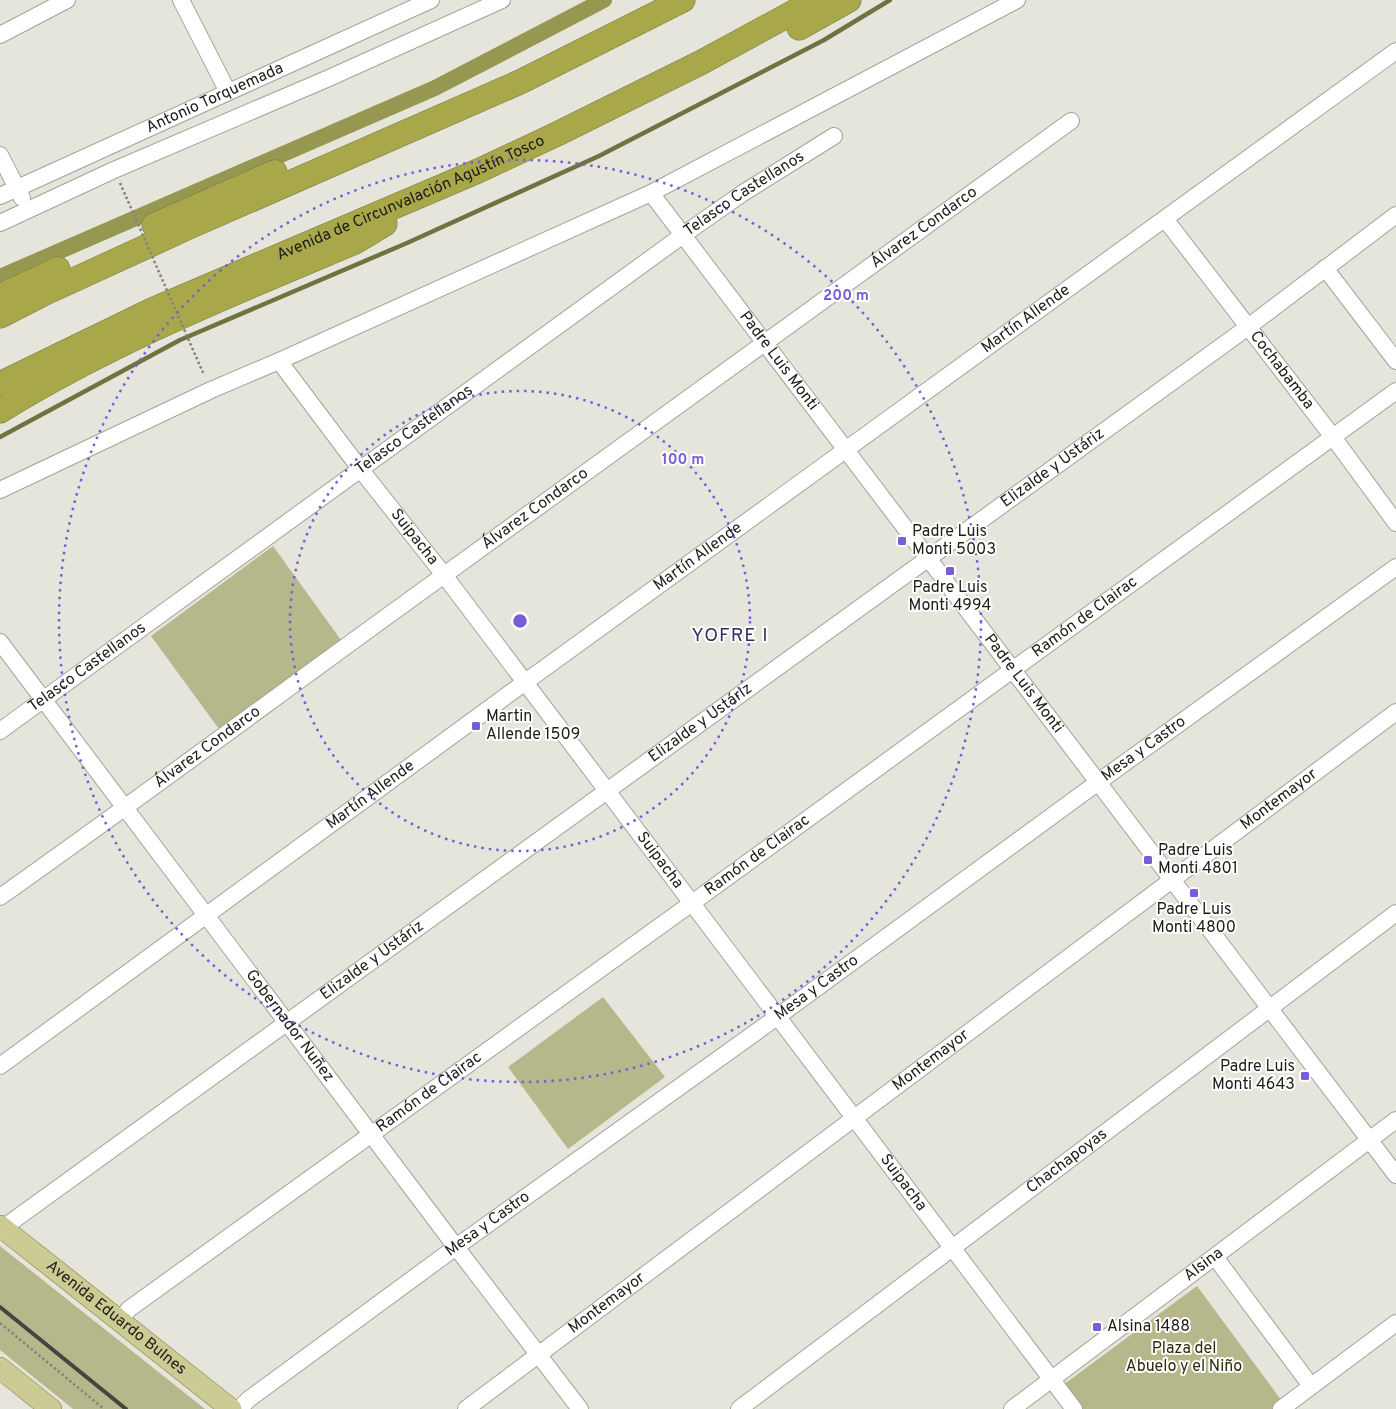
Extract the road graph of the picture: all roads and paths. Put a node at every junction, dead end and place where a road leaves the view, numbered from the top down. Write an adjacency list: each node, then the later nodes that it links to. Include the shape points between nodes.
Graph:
1 (67, 0): 10 (street)
2 (181, 0): 13 (street)
3 (431, 0): 13 (street, Antonio Torquemada)
4 (502, 0): 24 (street)
5 (657, 0): 12 (highway)
6 (683, 0): 12 (highway)
7 (816, 0): 14 (highway, Avenida de Circunvalación Agustín Tosco)
8 (849, 0): 14 (highway, via 792,32)
9 (1017, 0): 22 (street)
10 (0, 36)
11 (1396, 50): 26 (street, Martín Allende)
12 (572, 57): 16 (highway)
13 (228, 92): 21 (street, Antonio Torquemada)
14 (629, 98): 19 (highway, Avenida de Circunvalación Agustín Tosco)
15 (1071, 121): 33 (street, Álvarez Condarco)
16 (422, 124): 30 (highway, via 276,171); 31 (highway, via 117,260)
17 (834, 136): 28 (street, Telasco Castellanos)
18 (0, 156): 21 (street)
19 (478, 171): 37 (highway, Avenida de Circunvalación Agustín Tosco, via 152,310); 39 (highway, via 355,242 141,335 66,372)
20 (120, 184): 36 (path, bridge)
21 (18, 188): 23 (street, Antonio Torquemada); 24 (street)
22 (651, 193): 28 (street, Padre Luis Monti); 34 (street)
23 (0, 196)
24 (28, 210): 27 (street)
25 (1396, 215): 29 (street, Elizalde y Ustáriz)
26 (1165, 219): 32 (street, Cochabamba); 41 (street, Martín Allende)
27 (0, 223)
28 (683, 235): 33 (street, Padre Luis Monti); 42 (street, Telasco Castellanos)
29 (1325, 268): 32 (street, Elizalde y Ustáriz); 35 (street)
30 (0, 296)
31 (0, 316)
32 (1248, 327): 40 (street, Cochabamba); 45 (street, Elizalde y Ustáriz)
33 (766, 344): 41 (street, Padre Luis Monti); 47 (street, Álvarez Condarco)
34 (278, 361): 42 (street, Suipacha); 43 (street)
35 (1396, 361)
36 (204, 375)
37 (0, 384)
38 (1396, 391): 40 (street, Ramón de Clairac)
39 (0, 412)
40 (1333, 437): 44 (street, Cochabamba); 49 (street, Ramón de Clairac)
41 (845, 450): 45 (street, Padre Luis Monti); 50 (street, Martín Allende)
42 (361, 470): 47 (street, Suipacha); 51 (street, Telasco Castellanos)
43 (0, 490)
44 (1396, 523)
45 (927, 559): 49 (street, Padre Luis Monti); 55 (street, Elizalde y Ustáriz)
46 (1396, 567): 54 (street, Mesa y Castro)
47 (444, 575): 50 (street, Suipacha); 56 (street, Álvarez Condarco)
48 (0, 642): 51 (street, Gobernador Nuñez)
49 (1013, 670): 54 (street, Padre Luis Monti); 59 (street, Ramón de Clairac)
50 (524, 683): 55 (street, Suipacha); 61 (street, Martín Allende)
51 (44, 699): 53 (street, Telasco Castellanos); 56 (street, Gobernador Nuñez)
52 (1396, 712): 57 (street, Montemayor)
53 (0, 731)
54 (1097, 782): 57 (street, Padre Luis Monti); 63 (street, Mesa y Castro)
55 (606, 791): 59 (street, Suipacha); 64 (street, Elizalde y Ustáriz)
56 (126, 808): 58 (street, Álvarez Condarco); 61 (street, Gobernador Nuñez)
57 (1172, 880): 62 (street, Padre Luis Monti); 66 (street, Montemayor)
58 (0, 897)
59 (692, 903): 63 (street, Suipacha); 68 (street, Ramón de Clairac)
60 (1396, 913): 62 (street, Chachapoyas)
61 (206, 914): 64 (street, Gobernador Nuñez); 65 (street, Martín Allende)
62 (1270, 1009): 69 (street, Padre Luis Monti); 73 (street, Chachapoyas)
63 (777, 1017): 66 (street, Suipacha); 72 (street, Mesa y Castro)
64 (287, 1022): 68 (street, Gobernador Nuñez); 71 (street, Elizalde y Ustáriz)
65 (0, 1066)
66 (853, 1118): 73 (street, Suipacha); 78 (street, Montemayor)
67 (1396, 1120): 69 (street, Alsina)
68 (371, 1134): 72 (street, Gobernador Nuñez); 75 (street, Ramón de Clairac, via 129,1309)
69 (1370, 1140): 70 (street, Padre Luis Monti); 74 (street, Alsina)
70 (1396, 1175)
71 (1, 1227): 75 (main road, Avenida Eduardo Bulnes)
72 (456, 1247): 78 (street, Gobernador Nuñez); 85 (street, Mesa y Castro)
73 (952, 1248): 80 (street, Suipacha); 88 (street, Chachapoyas)
74 (1214, 1257): 80 (street, Alsina); 81 (street)
75 (120, 1321): 84 (main road, Avenida Eduardo Bulnes)
76 (0, 1323): 83 (path)
77 (1396, 1323): 81 (street)
78 (539, 1354): 86 (street, Montemayor); 87 (street, Gobernador Nuñez)
79 (0, 1368): 82 (main road)
80 (1051, 1379): 89 (street, Alsina); 90 (street, Suipacha)
81 (1311, 1386): 91 (street)
82 (51, 1409)
83 (104, 1409)
84 (231, 1409)
85 (239, 1409)
86 (466, 1409)
87 (580, 1409)
88 (739, 1409)
89 (1012, 1409)
90 (1074, 1409)
91 (1281, 1409)

